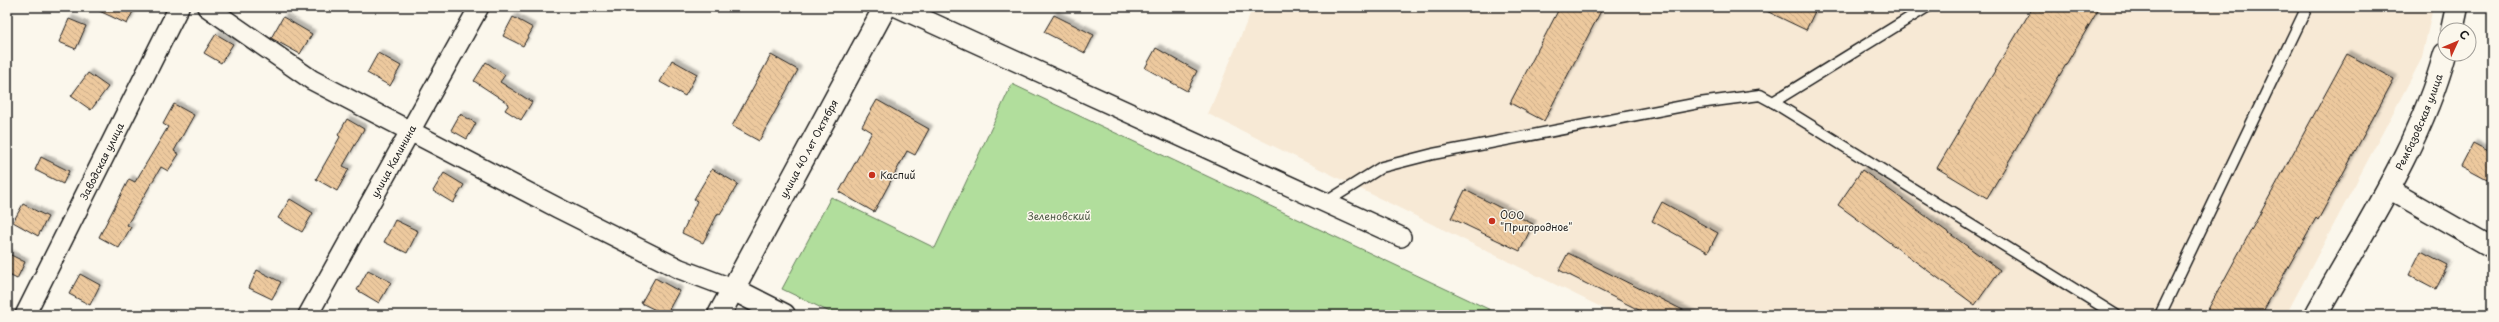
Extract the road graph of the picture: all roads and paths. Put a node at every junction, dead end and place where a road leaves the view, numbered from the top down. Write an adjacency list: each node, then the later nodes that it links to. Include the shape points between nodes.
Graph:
1 (179, 7): 18 (street, Заводская улица)
2 (206, 7): 12 (street, via 312,80)
3 (479, 7): 12 (street, улица Калинина)
4 (885, 7): 17 (street, улица 40 лет Октября)
5 (897, 7): 14 (street)
6 (1927, 7): 11 (lane)
7 (2307, 7): 23 (lane)
8 (2458, 7): 9 (street)
9 (2454, 22)
10 (2443, 62): 13 (street, Рембазовская улица, via 2438,81 2416,133)
11 (1773, 102): 14 (lane, via 1760,95 1699,103 1433,154 1382,167); 22 (lane)
12 (410, 130): 17 (street, via 680,269); 19 (street, улица Калинина)
13 (2387, 188): 16 (street); 24 (street, Рембазовская улица)
14 (1326, 202): 15 (street)
15 (1400, 237)
16 (2492, 248)
17 (733, 289): 20 (street, улица 40 лет Октября); 21 (street)
18 (25, 315)
19 (308, 315)
20 (719, 315)
21 (784, 315)
22 (2116, 315)
23 (2160, 315)
24 (2316, 315)

